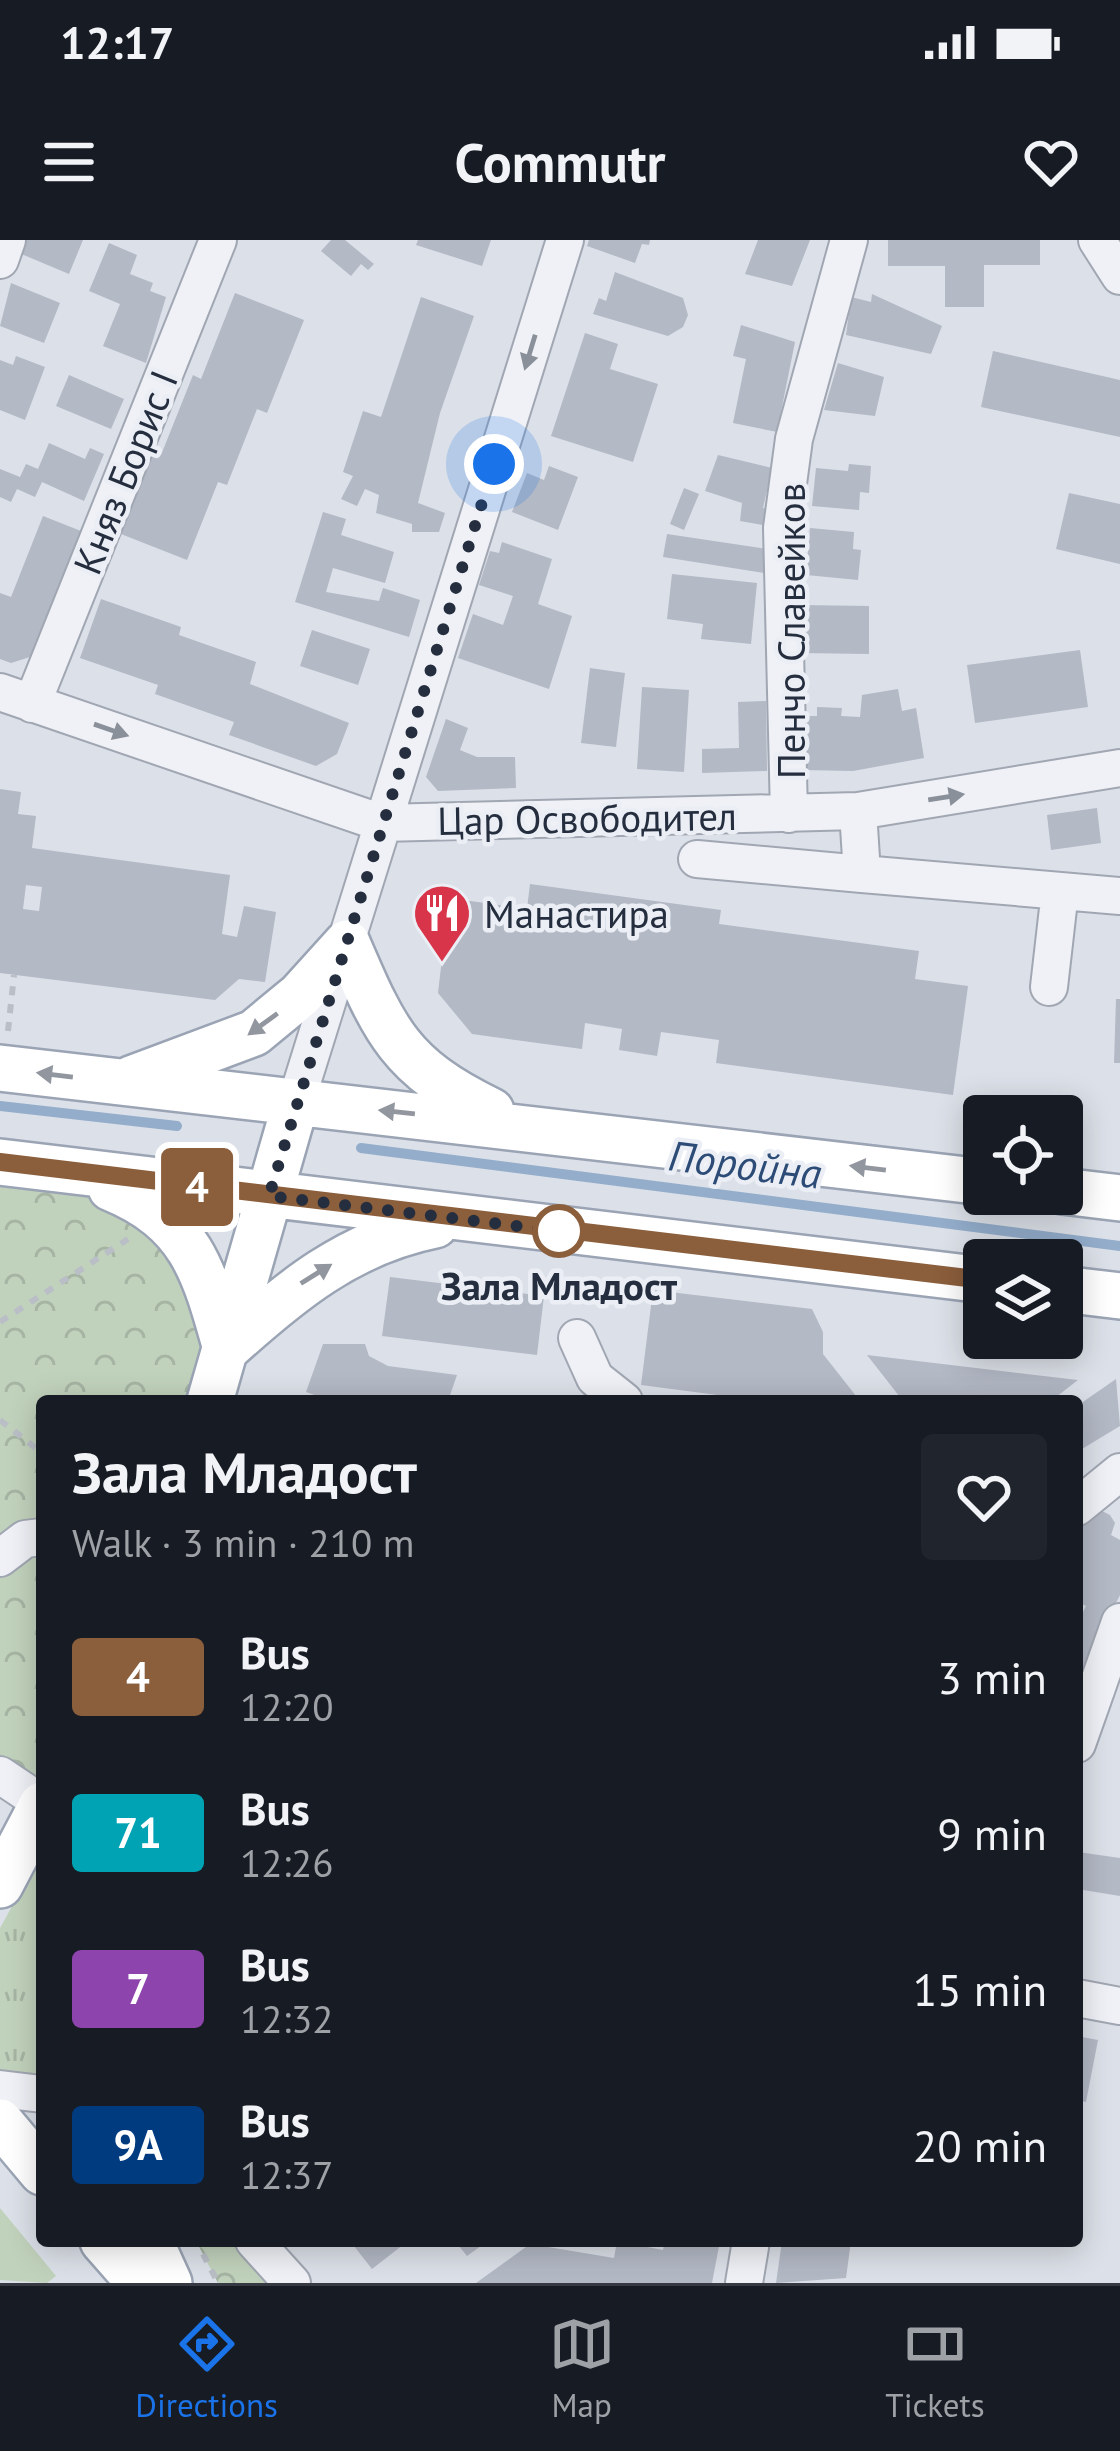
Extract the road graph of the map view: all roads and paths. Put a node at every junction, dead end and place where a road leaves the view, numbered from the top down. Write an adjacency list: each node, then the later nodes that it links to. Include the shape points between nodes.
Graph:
1 (7, 240): 6 (street)
2 (218, 240): 8 (street, Княз Борис I)
3 (565, 240): 12 (street, one-way to 12)
4 (849, 240): 11 (street, Пенчо Славейков, via 794,439 782,528)
5 (1097, 240): 7 (street)
6 (0, 260)
7 (1120, 276)
8 (16, 698): 12 (street, Цар Освободител, one-way to 12)
9 (1120, 768): 10 (street, Цар Освободител, one-way to 9)
10 (858, 812): 11 (street, Цар Освободител); 14 (street)
11 (789, 814): 12 (street, Цар Освободител)
12 (382, 823): 17 (street)
13 (697, 859): 14 (street)
14 (862, 874): 15 (street)
15 (1060, 890): 16 (street); 19 (street)
16 (1120, 896)
17 (347, 943): 21 (main road, one-way to 21, via 254,1033); 22 (street); 23 (main road, via 393,1043 442,1088)
18 (14, 975): 20 (path)
19 (1048, 987)
20 (2, 1068): 21 (main road, one-way to 20)
21 (118, 1083): 22 (main road)
22 (296, 1102): 23 (main road, one-way to 22); 28 (main road)
23 (521, 1125): 26 (main road, one-way to 23)
24 (0, 1162): 25 (main road)
25 (69, 1171): 28 (main road); 30 (main road)
26 (963, 1179)
27 (1083, 1194): 29 (main road)
28 (269, 1196): 31 (main road); 37 (main road)
29 (1120, 1198)
30 (165, 1215): 35 (path); 37 (main road, via 208,1284)
31 (465, 1220): 32 (main road); 37 (main road, one-way to 31, via 348,1254 399,1232)
32 (963, 1278)
33 (1083, 1292): 34 (main road)
34 (1120, 1296)
35 (0, 1322)
36 (577, 1338): 39 (street, via 595,1378)
37 (226, 1348): 38 (main road)
38 (211, 1395)
39 (616, 1395)
40 (0, 1420): 41 (path)
41 (36, 1448)
42 (1120, 1472): 43 (street)
43 (1083, 1502)
44 (36, 1537): 45 (street)
45 (0, 1558)
46 (1120, 1622): 47 (street)
47 (1083, 1727)
48 (0, 1775): 49 (street)
49 (36, 1800)
50 (36, 1816): 51 (main road)
51 (0, 1885)
52 (1083, 1999): 53 (street)
53 (1120, 2006)
54 (0, 2089): 55 (street)
55 (36, 2093)
56 (0, 2122): 57 (main road)
57 (36, 2165)
58 (108, 2247): 63 (main road)
59 (153, 2247): 64 (main road)
60 (199, 2247): 65 (path)
61 (259, 2247): 66 (street)
62 (750, 2247): 67 (street)
63 (140, 2283)
64 (169, 2283)
65 (218, 2283)
66 (292, 2283)
67 (744, 2283)

